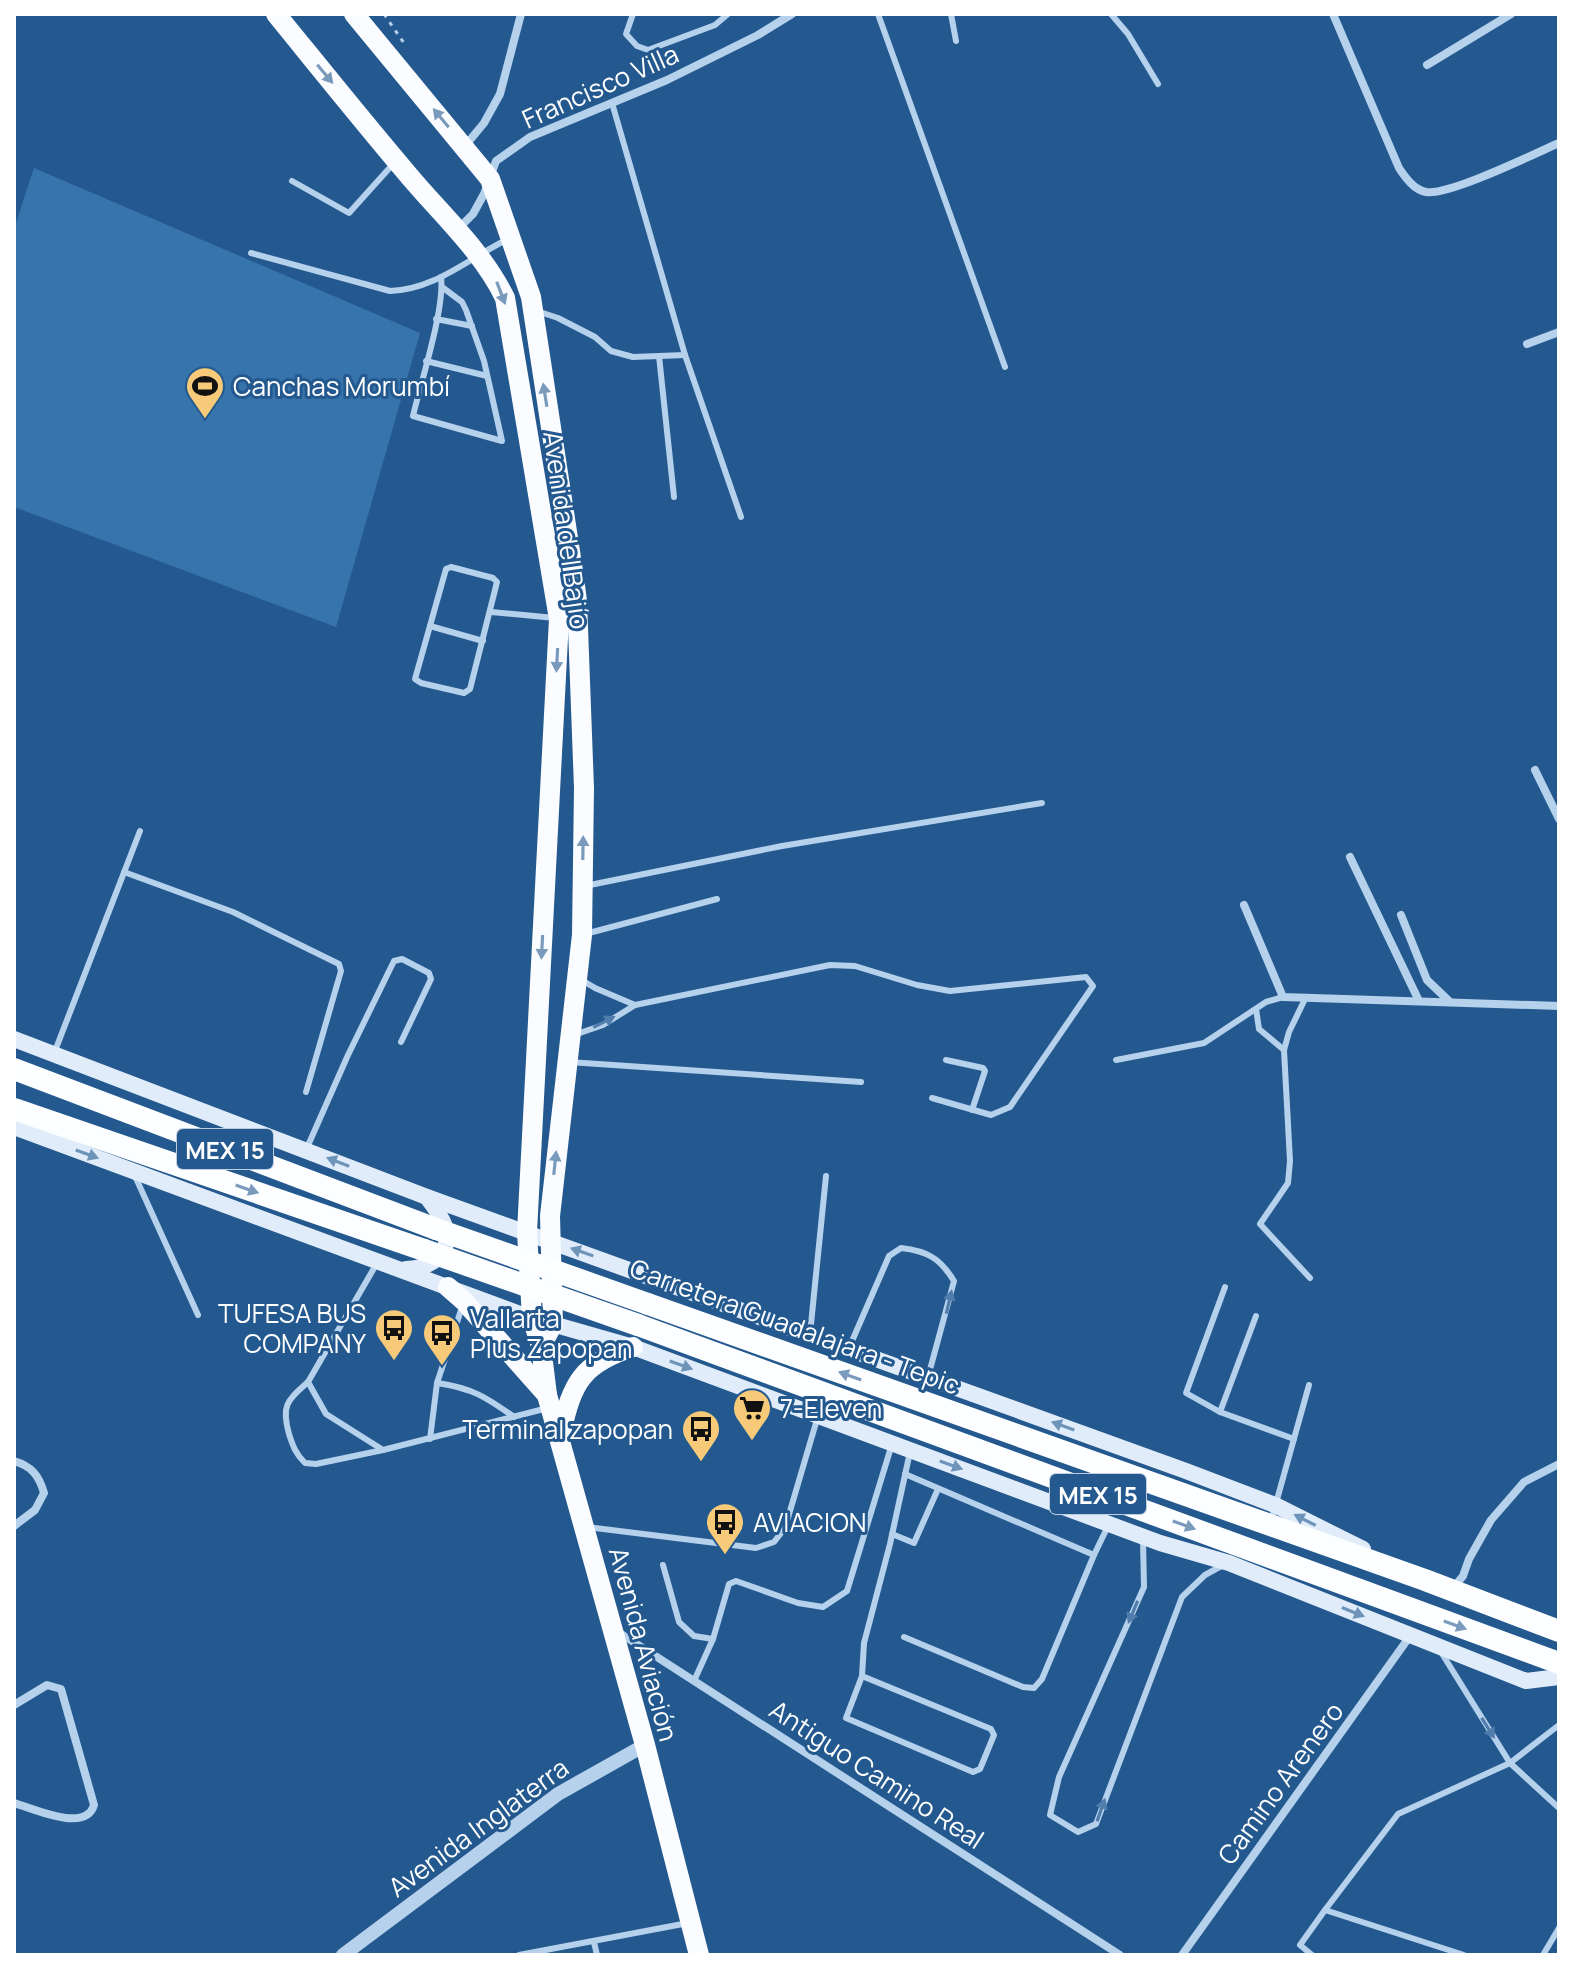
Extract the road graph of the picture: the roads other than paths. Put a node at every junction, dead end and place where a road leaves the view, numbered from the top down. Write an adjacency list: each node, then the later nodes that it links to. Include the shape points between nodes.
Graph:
1 (276, 14): 18 (main road, Avenida del Bajío, one-way to 18)
2 (354, 14): 17 (main road, Avenida del Bajío, one-way to 2)
3 (521, 14): 17 (street, via 500,94)
4 (633, 14): 5 (lane, via 626,34 648,50 715,25)
5 (728, 14)
6 (792, 14): 15 (street, Francisco Villa)
7 (878, 14): 35 (lane)
8 (951, 14): 12 (lane)
9 (1111, 14): 14 (lane)
10 (1333, 14): 16 (street, via 1399,168 1407,181 1425,192 1446,190)
11 (1511, 14): 13 (street)
12 (956, 41)
13 (1427, 65)
14 (1158, 84)
15 (612, 103): 19 (street, Francisco Villa, via 530,137 496,161); 32 (lane)
16 (1559, 143)
17 (465, 146): 19 (main road, Avenida del Bajío)
18 (397, 161): 20 (lane, via 349,213); 21 (main road, Avenida del Bajío)
19 (490, 179): 21 (street, Francisco Villa, via 473,214); 22 (main road, Avenida del Bajío)
20 (292, 181)
21 (458, 229): 24 (main road, Avenida del Bajío)
22 (509, 238): 24 (lane); 27 (main road, Avenida del Bajío)
23 (251, 253): 25 (lane, via 390,291 417,288)
24 (477, 255): 25 (lane); 40 (main road, Avenida del Bajío, one-way to 40, via 505,298)
25 (441, 277): 26 (lane)
26 (442, 287): 28 (lane); 29 (lane, via 462,302)
27 (532, 310): 33 (lane, via 595,337 611,351); 49 (main road, Avenida del Bajío, one-way to 27, via 577,601)
28 (436, 319): 29 (lane); 34 (lane)
29 (472, 326): 36 (lane)
30 (1559, 332): 31 (street)
31 (1527, 344)
32 (685, 355): 33 (lane); 38 (lane)
33 (659, 356): 37 (lane)
34 (426, 361): 36 (lane); 36 (lane, via 413,416 502,441)
35 (1005, 367)
36 (487, 376)
37 (674, 497)
38 (741, 517)
39 (491, 612): 40 (lane); 41 (lane, via 497,582 451,567 446,569); 42 (lane)
40 (559, 619): 81 (main road, Avenida del Bajío, one-way to 81)
41 (430, 626): 42 (lane); 42 (lane, via 415,679 421,683 464,693 470,689)
42 (483, 641)
43 (1535, 770): 45 (street)
44 (1042, 803): 49 (lane)
45 (1559, 819)
46 (140, 831): 48 (lane)
47 (1350, 857): 57 (street)
48 (124, 872): 66 (lane); 72 (lane, via 233,912 339,964)
49 (583, 886): 53 (main road, Avenida del Bajío)
50 (717, 899): 53 (lane)
51 (1244, 905): 55 (street)
52 (1401, 915): 58 (street, via 1427,980)
53 (582, 935): 54 (main road, Avenida del Bajío)
54 (577, 976): 59 (lane); 62 (main road, Avenida del Bajío)
55 (1283, 997): 56 (street); 61 (lane)
56 (1306, 997): 57 (street); 65 (lane)
57 (1419, 1001): 58 (street)
58 (1451, 1002): 60 (street)
59 (635, 1005): 62 (lane, one-way to 59); 75 (lane, via 830,965 855,966 950,991 1091,980 1093,986 1010,1107 991,1115)
60 (1559, 1006)
61 (1256, 1009): 65 (lane, via 1259,1029); 68 (lane, via 1204,1043)
62 (572, 1036): 69 (main road, Avenida del Bajío)
63 (14, 1039): 66 (main road)
64 (401, 1042): 77 (lane, via 431,979 402,959 394,961)
65 (1284, 1050): 85 (lane, via 1288,1183 1260,1224)
66 (54, 1054): 77 (main road)
67 (946, 1060): 75 (lane, via 985,1071)
68 (1116, 1060)
69 (566, 1061): 71 (lane); 82 (main road, Avenida del Bajío, one-way to 69)
70 (14, 1069): 115 (highway, Carretera Guadalajara - Tepic / MEX 15, one-way to 70, bridge, via 436,1229)
71 (861, 1082)
72 (306, 1092)
73 (932, 1098): 75 (lane)
74 (14, 1109): 94 (highway, Carretera Guadalajara - Tepic / MEX 15, one-way to 94, bridge, via 424,1250)
75 (972, 1110)
76 (14, 1127): 78 (main road, one-way to 78)
77 (306, 1150): 80 (main road, one-way to 77)
78 (133, 1171): 83 (main road); 89 (lane)
79 (826, 1176): 93 (lane)
80 (427, 1197): 81 (main road); 84 (main road, via 446,1228 444,1249 423,1268)
81 (527, 1232): 82 (main road); 91 (main road, Avenida Aviación)
82 (548, 1240): 86 (main road, one-way to 82); 92 (main road)
83 (377, 1262): 84 (main road); 98 (lane)
84 (396, 1269): 88 (main road)
85 (1310, 1278)
86 (660, 1279): 93 (main road); 94 (main road, via 625,1310 624,1327)
87 (1225, 1287): 102 (lane, via 1186,1393)
88 (456, 1294): 91 (main road); 99 (lane); 101 (main road)
89 (198, 1315)
90 (1256, 1316): 102 (lane)
91 (532, 1318): 92 (main road); 95 (main road, Avenida Aviación)
92 (553, 1324): 94 (main road); 95 (main road)
93 (810, 1334): 96 (main road)
94 (635, 1336): 103 (main road, one-way to 103); 105 (main road, via 591,1366 572,1391); 131 (highway, Carretera Guadalajara - Tepic / MEX 15, one-way to 131)
95 (541, 1346): 101 (main road, Avenida Aviación)
96 (849, 1348): 97 (main road); 97 (lane, one-way to 96, via 954,1281 944,1265 920,1250 901,1248 889,1256)
97 (928, 1377): 115 (main road, one-way to 97)
98 (308, 1382): 109 (lane, via 326,1414); 109 (lane, via 292,1396 284,1414 294,1452 305,1463)
99 (437, 1383): 104 (lane, via 482,1394); 106 (lane)
100 (1309, 1385): 107 (lane)
101 (549, 1401): 104 (lane); 105 (main road, Avenida Aviación)
102 (1220, 1412): 107 (lane)
103 (818, 1416): 108 (main road); 118 (lane, via 785,1528 774,1542 756,1548)
104 (514, 1417): 106 (lane)
105 (560, 1436): 118 (main road, Avenida Aviación)
106 (430, 1439): 109 (lane)
107 (1294, 1439): 115 (lane)
108 (892, 1444): 110 (main road); 129 (lane, via 847,1591 823,1607 736,1581 729,1584)
109 (383, 1450)
110 (910, 1450): 113 (lane); 116 (main road, one-way to 116)
111 (14, 1461): 117 (street, via 40,1478 44,1493 35,1510)
112 (1559, 1464): 124 (street, via 1524,1482 1491,1520)
113 (905, 1474): 114 (lane); 119 (lane)
114 (938, 1489): 119 (lane, via 914,1543); 121 (lane)
115 (1272, 1515): 124 (highway, Carretera Guadalajara - Tepic / MEX 15, one-way to 115)
116 (1109, 1524): 120 (main road); 121 (lane)
117 (14, 1526)
118 (584, 1527): 125 (main road, Avenida Aviación)
119 (892, 1534): 132 (lane, via 864,1643)
120 (1143, 1536): 122 (main road); 122 (lane, one-way to 122, via 1144,1587 1059,1777 1050,1815 1078,1832 1096,1824 1182,1597 1205,1575)
121 (1094, 1555): 128 (lane, via 1034,1688)
122 (1229, 1563): 127 (main road, one-way to 127)
123 (663, 1565): 129 (lane, via 679,1622 694,1636)
124 (1451, 1591): 126 (highway, Carretera Guadalajara - Tepic / MEX 15)
125 (611, 1627): 134 (street, Antiguo Camino Real); 137 (main road, Avenida Aviación)
126 (1559, 1631)
127 (1411, 1635): 130 (main road); 150 (street, Camino Arenero)
128 (904, 1637)
129 (713, 1639): 134 (lane)
130 (1438, 1646): 133 (main road, via 1526,1681); 138 (lane, one-way to 138)
131 (1559, 1663)
132 (862, 1676): 132 (lane, via 846,1714 849,1721 973,1772 980,1769 994,1735 991,1729)
133 (1559, 1677)
134 (694, 1681): 149 (street, Antiguo Camino Real)
135 (14, 1705): 139 (street, via 47,1685 61,1689 94,1805 88,1816 76,1820)
136 (1559, 1725): 138 (lane)
137 (645, 1745): 142 (main road, Avenida Aviación); 145 (street, Avenida Inglaterra, via 558,1794)
138 (1510, 1763): 140 (lane); 141 (lane, via 1398,1814)
139 (14, 1803)
140 (1559, 1808)
141 (1325, 1910): 151 (lane, via 1300,1945); 152 (lane)
142 (691, 1922): 144 (lane); 148 (main road, Avenida Aviación)
143 (1559, 1928): 153 (lane)
144 (594, 1942): 146 (lane); 147 (lane)
145 (343, 1955)
146 (519, 1955)
147 (597, 1955)
148 (699, 1955)
149 (1120, 1955)
150 (1182, 1955)
151 (1312, 1955)
152 (1464, 1955)
153 (1543, 1955)

